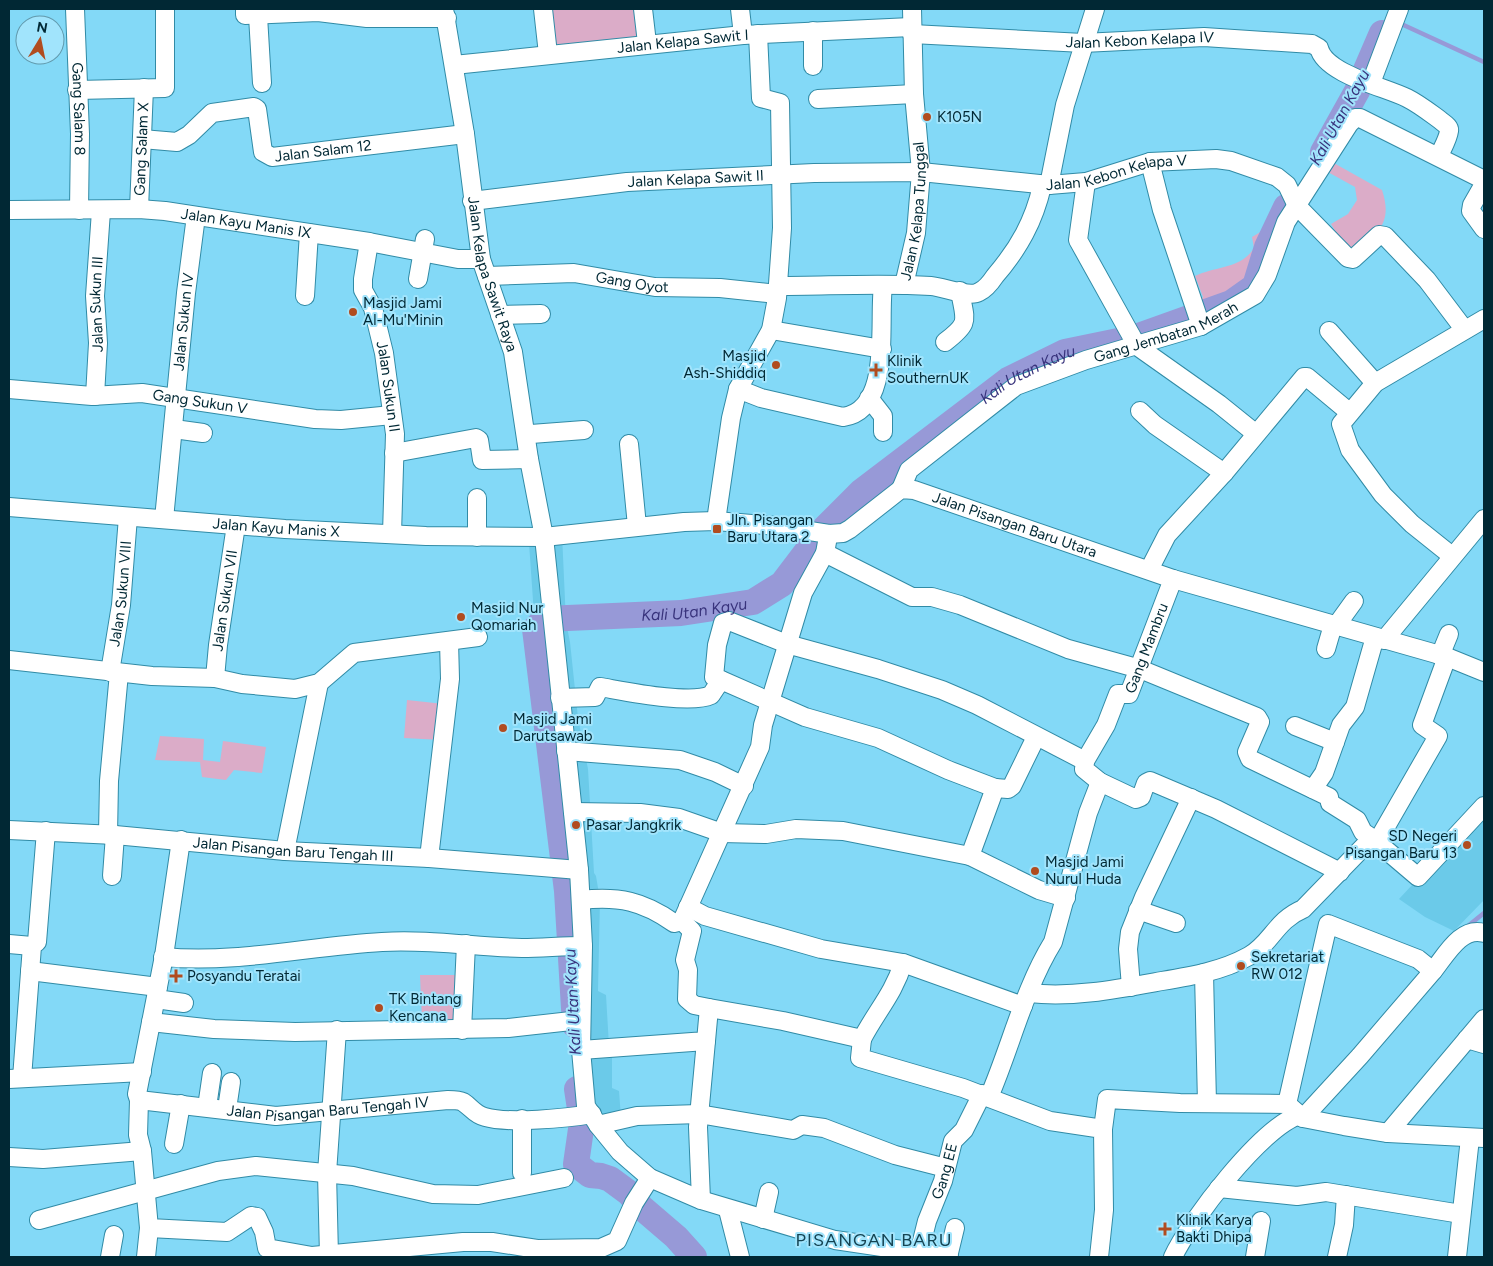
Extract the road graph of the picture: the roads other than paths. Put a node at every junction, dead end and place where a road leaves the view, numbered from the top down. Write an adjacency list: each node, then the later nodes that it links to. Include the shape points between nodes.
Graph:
1 (76, 9): 23 (street, Gang Salam 8)
2 (165, 9): 22 (street, via 165,88)
3 (542, 9): 17 (street)
4 (643, 9): 16 (street)
5 (740, 9): 14 (street)
6 (912, 9): 12 (street, Jalan Kelapa Tunggal)
7 (1095, 9): 15 (street)
8 (251, 12): 9 (street); 21 (street)
9 (278, 12): 10 (street, via 318,12 367,18)
10 (446, 14): 18 (street, Jalan Kelapa Sawit Raya)
11 (1395, 17): 20 (street)
12 (912, 31): 13 (street, Jalan Kelapa Sawit I); 15 (street, Jalan Kebon Kelapa IV); 24 (street, Jalan Kelapa Tunggal)
13 (813, 32): 14 (street, Jalan Kelapa Sawit I); 19 (street)
14 (750, 34): 16 (street, Jalan Kelapa Sawit I); 31 (street, via 761,98 780,103)
15 (1083, 43): 20 (street, Jalan Kebon Kelapa IV, via 1204,37 1312,44 1319,48 1328,63); 34 (street)
16 (647, 44): 17 (street, Jalan Kelapa Sawit I)
17 (548, 54): 18 (street, Jalan Kelapa Sawit I)
18 (454, 65): 26 (street, Jalan Kelapa Sawit Raya)
19 (813, 66)
20 (1364, 81): 28 (street, Jalan Kebon Kelapa IV, via 1407,98 1448,127 1449,132)
21 (262, 83)
22 (144, 88): 23 (street); 27 (street, Gang Salam X)
23 (77, 90): 39 (street, Gang Salam 8)
24 (914, 94): 25 (street); 30 (street, Jalan Kelapa Tunggal)
25 (818, 99)
26 (456, 135): 27 (street, Jalan Salam 12, via 272,157 263,152 254,107 209,114 189,135 177,142); 35 (street, Jalan Kelapa Sawit Raya)
27 (142, 139): 37 (street, Gang Salam X)
28 (1438, 156): 33 (street); 36 (street, Gang Jembatan Merah, via 1355,118)
29 (1150, 162): 32 (street, Jalan Kebon Kelapa V); 36 (street, Jalan Kebon Kelapa V, via 1192,158 1231,161 1277,177 1287,184); 56 (street, via 1162,210)
30 (921, 172): 31 (street, Jalan Kelapa Sawit II); 34 (street, Jalan Kebon Kelapa V); 49 (street, Jalan Kelapa Tunggal, via 916,234)
31 (781, 175): 35 (street, Jalan Kelapa Sawit II, via 628,182); 51 (street)
32 (1086, 182): 34 (street, Jalan Kebon Kelapa V); 61 (street, via 1078,240)
33 (1484, 183): 42 (street, via 1472,205 1472,211)
34 (1045, 186): 52 (street, via 1026,235 1002,269 980,292)
35 (472, 201): 46 (street, Jalan Kelapa Sawit Raya)
36 (1296, 204): 56 (street, Gang Jembatan Merah, via 1262,287 1255,295); 58 (street, via 1352,259 1379,235 1385,236 1427,280)
37 (139, 209): 40 (street, Jalan Kayu Manis IX); 41 (street, Jalan Kayu Manis IX)
38 (9, 210): 39 (street, Jalan Kayu Manis IX)
39 (79, 210): 40 (street, Jalan Kayu Manis IX)
40 (101, 211): 67 (street, Jalan Sukun III, via 95,296 98,343)
41 (196, 216): 43 (street, Jalan Kayu Manis IX); 68 (street, Jalan Sukun IV)
42 (1484, 229)
43 (309, 233): 44 (street, Jalan Kayu Manis IX); 53 (street)
44 (369, 242): 45 (street, Jalan Kayu Manis IX); 71 (street, Jalan Sukun II, via 363,290 373,308 384,353)
45 (424, 245): 46 (street, Jalan Kayu Manis IX, via 458,259); 48 (street)
46 (481, 259): 47 (street, Jalan Kelapa Sawit Raya)
47 (487, 276): 51 (street, Gang Oyot, via 574,273 655,287); 55 (street, Jalan Kelapa Sawit Raya)
48 (418, 279)
49 (904, 285): 50 (street, Jalan Kelapa Tunggal); 52 (street)
50 (883, 286): 51 (street, Gang Oyot); 63 (street, Jalan Kelapa Tunggal)
51 (778, 290): 59 (street)
52 (960, 291): 62 (street, via 964,325)
53 (305, 296)
54 (541, 314): 55 (street)
55 (500, 315): 81 (street, Jalan Kelapa Sawit Raya, via 512,352)
56 (1198, 318): 61 (street, Gang Jembatan Merah)
57 (1484, 319): 58 (street)
58 (1464, 329): 64 (street)
59 (771, 330): 63 (street); 66 (street)
60 (1329, 331): 64 (street)
61 (1133, 341): 77 (street); 83 (street, Gang Jembatan Merah, via 1016,386 909,470)
62 (945, 342)
63 (882, 349): 69 (street, Jalan Kelapa Tunggal, via 880,372)
64 (1375, 383): 72 (street)
65 (9, 389): 67 (street, Gang Sukun V)
66 (738, 389): 69 (street, Jalan Kelapa Tunggal, via 768,400 843,418 856,414); 89 (street)
67 (94, 396): 68 (street, Gang Sukun V, via 142,393)
68 (177, 398): 71 (street, Gang Sukun V, via 315,418 341,420); 73 (street, Jalan Sukun IV)
69 (870, 398): 75 (street, via 883,416)
70 (1140, 411): 82 (street)
71 (392, 415): 80 (street, Jalan Sukun II)
72 (1345, 418): 77 (street, via 1308,377 1304,377); 97 (street, via 1350,450 1383,495 1412,524)
73 (174, 429): 76 (street); 87 (street, Jalan Sukun IV)
74 (584, 430): 78 (street)
75 (883, 432)
76 (203, 433)
77 (1255, 433): 82 (street)
78 (531, 434)
79 (629, 444): 91 (street)
80 (394, 453): 81 (street, via 476,438 480,440 482,460); 92 (street, Jalan Sukun II)
81 (529, 459): 95 (street, Jalan Kelapa Sawit Raya)
82 (1224, 473): 98 (street, via 1167,535)
83 (901, 489): 93 (street, via 850,529); 98 (street, Jalan Pisangan Baru Utara, via 914,490)
84 (476, 498): 94 (street)
85 (9, 507): 86 (street, Jalan Kayu Manis X)
86 (128, 517): 87 (street, Jalan Kayu Manis X); 111 (street, Jalan Sukun VIII)
87 (164, 519): 90 (street, Jalan Kayu Manis X)
88 (1484, 519): 97 (street)
89 (716, 521): 91 (street); 93 (street)
90 (236, 525): 92 (street, Jalan Kayu Manis X); 113 (street, Jalan Sukun VII)
91 (637, 526): 95 (street)
92 (392, 534): 94 (street, Jalan Kayu Manis X)
93 (828, 534): 96 (street)
94 (477, 537): 95 (street, Jalan Kayu Manis X)
95 (544, 537): 116 (street, Jalan Kelapa Sawit Raya)
96 (825, 553): 106 (street, via 802,593); 110 (street, via 912,597 943,600 1068,648)
97 (1452, 556): 104 (street)
98 (1149, 570): 99 (street, Jalan Pisangan Baru Utara)
99 (1173, 579): 101 (street, Jalan Pisangan Baru Utara); 110 (street, Gang Mambru)
100 (1354, 601): 101 (street)
101 (1334, 625): 104 (street, Jalan Pisangan Baru Utara); 107 (street)
102 (1449, 634): 108 (street)
103 (478, 637): 105 (street)
104 (1380, 639): 108 (street, Jalan Pisangan Baru Utara); 120 (street, via 1354,707 1341,725)
105 (449, 641): 115 (street, via 354,654); 138 (street, via 450,679)
106 (787, 644): 114 (street, via 725,621 714,664 714,675); 117 (street); 119 (street, via 942,690 984,708)
107 (1326, 650)
108 (1444, 656): 112 (street, Jalan Pisangan Baru Utara); 135 (street, via 1422,725 1438,736)
109 (9, 660): 111 (street)
110 (1140, 669): 122 (street, Gang Mambru, via 1129,694 1118,694 1106,725); 126 (street, via 1257,717 1260,722 1247,756)
111 (114, 672): 113 (street); 133 (street, Jalan Sukun VIII, via 109,781)
112 (1484, 672)
113 (215, 678): 115 (street, via 295,689)
114 (720, 680): 116 (street, via 711,695 701,698 668,697 600,687 595,698); 117 (street)
115 (319, 683): 136 (street)
116 (560, 698): 121 (street, Jalan Kelapa Sawit Raya)
117 (770, 702): 124 (street, via 760,747); 125 (street, via 805,717 878,738)
118 (1295, 726): 120 (street)
119 (1036, 737): 122 (street); 125 (street, via 1012,786 1008,789)
120 (1335, 742): 126 (street, via 1324,773)
121 (566, 751): 124 (street, via 680,760); 129 (street, Jalan Kelapa Sawit Raya)
122 (1085, 761): 123 (street, via 1084,769)
123 (1100, 782): 127 (street, via 1136,799 1141,797 1146,783 1150,781); 142 (street, Gang EE, via 1088,813)
124 (744, 786): 132 (street)
125 (994, 788): 137 (street)
126 (1313, 789): 135 (street, via 1329,797 1330,803 1357,820 1363,832)
127 (1191, 798): 140 (street); 145 (street)
128 (1484, 806): 135 (street, via 1418,876)
129 (573, 812): 132 (street, via 672,817); 139 (street, Jalan Kelapa Sawit Raya)
130 (9, 830): 131 (street, Jalan Pisangan Baru Tengah III)
131 (46, 831): 133 (street, Jalan Pisangan Baru Tengah III); 152 (street, via 37,942)
132 (722, 833): 137 (street, via 766,834 816,828); 146 (street)
133 (111, 835): 134 (street, Jalan Pisangan Baru Tengah III); 141 (street, Jalan Sukun VIII)
134 (182, 840): 136 (street, Jalan Pisangan Baru Tengah III); 154 (street)
135 (1374, 840): 140 (street)
136 (285, 851): 138 (street, Jalan Pisangan Baru Tengah III)
137 (970, 856): 142 (street, via 1039,890)
138 (429, 858): 139 (street, Jalan Pisangan Baru Tengah III)
139 (569, 869): 143 (street, Jalan Kelapa Sawit Raya)
140 (1340, 872): 144 (street)
141 (112, 876)
142 (1066, 898): 161 (street, Gang EE, via 1053,942)
143 (581, 900): 146 (street, via 602,898 634,902 655,909 674,923); 153 (street, Jalan Kelapa Sawit Raya)
144 (1303, 909): 148 (street); 158 (street, via 1290,914 1251,955)
145 (1138, 910): 147 (street); 159 (street, via 1129,940)
146 (685, 914): 155 (street, via 705,916 821,949); 163 (street, via 692,931 685,960 688,999 694,1005)
147 (1176, 923)
148 (1326, 926): 156 (street, via 1331,924); 185 (street)
149 (1484, 933): 156 (street, via 1468,932)
150 (9, 944): 152 (street)
151 (466, 944): 153 (street, via 521,948); 154 (street, via 384,942 274,955); 168 (street)
152 (32, 946): 157 (street)
153 (576, 946): 165 (street, Jalan Kelapa Sawit Raya)
154 (164, 957): 160 (street)
155 (903, 963): 161 (street); 169 (street, via 897,984)
156 (1427, 966): 185 (street, via 1360,1056)
157 (30, 971): 160 (street); 176 (street)
158 (1204, 973): 159 (street); 180 (street)
159 (1132, 987): 161 (street)
160 (157, 993): 162 (street); 166 (street)
161 (1026, 999): 178 (street, Gang EE, via 1008,1053)
162 (184, 1003)
163 (709, 1008): 169 (street); 171 (street)
164 (1484, 1019): 170 (street)
165 (577, 1021): 168 (street); 173 (street, Jalan Kelapa Sawit Raya)
166 (151, 1022): 167 (street, via 254,1032); 174 (street)
167 (338, 1030): 168 (street); 184 (street)
168 (462, 1030)
169 (862, 1038): 178 (street, via 860,1058)
170 (1467, 1039): 172 (street); 190 (street)
171 (706, 1041): 173 (street); 186 (street)
172 (1484, 1044)
173 (581, 1050): 187 (street, Jalan Kelapa Sawit Raya)
174 (142, 1072): 176 (street); 179 (street, via 137,1094)
175 (212, 1073): 182 (street)
176 (15, 1078)
177 (231, 1082): 183 (street)
178 (985, 1095): 189 (street, via 1050,1120); 195 (street, Gang EE, via 964,1130 953,1141)
179 (139, 1100): 181 (street, Jalan Pisangan Baru Tengah IV); 193 (street, via 138,1135)
180 (1207, 1103): 185 (street); 189 (street, via 1107,1099)
181 (181, 1104): 182 (street, Jalan Pisangan Baru Tengah IV); 192 (street)
182 (207, 1107): 183 (street, Jalan Pisangan Baru Tengah IV)
183 (227, 1109): 184 (street, Jalan Pisangan Baru Tengah IV, via 268,1116)
184 (332, 1111): 188 (street, Jalan Pisangan Baru Tengah IV, via 448,1100 462,1102 486,1118); 196 (street)
185 (1296, 1112): 190 (street); 200 (street)
186 (698, 1114): 187 (street, Jalan Pisangan Baru Tengah IV); 195 (street, Jalan Pisangan Baru Tengah IV, via 793,1130 802,1125 824,1128 895,1155); 204 (street)
187 (588, 1118): 188 (street, Jalan Pisangan Baru Tengah IV); 199 (street)
188 (522, 1119): 197 (street)
189 (1103, 1129): 222 (street, via 1104,1210)
190 (1388, 1133): 191 (street)
191 (1477, 1138): 206 (street)
192 (174, 1144)
193 (142, 1151): 194 (street, via 43,1159); 201 (street)
194 (9, 1157)
195 (946, 1168): 215 (street, Gang EE)
196 (327, 1173): 198 (street, via 432,1194 478,1195); 201 (street, via 256,1166 218,1171); 217 (street)
197 (522, 1173)
198 (564, 1178)
199 (650, 1178): 204 (street); 214 (street, via 612,1245 601,1248 564,1247)
200 (1219, 1188): 203 (street, via 1297,1196 1326,1192); 223 (street, via 1182,1238)
201 (144, 1192): 207 (street); 210 (street)
202 (769, 1192): 208 (street)
203 (1346, 1195): 206 (street); 225 (street, via 1344,1225)
204 (701, 1200): 205 (street)
205 (728, 1210): 208 (street); 220 (street)
206 (1461, 1214): 226 (street)
207 (39, 1220)
208 (763, 1220): 215 (street, via 836,1240)
209 (1260, 1221): 224 (street)
210 (150, 1228): 216 (street, via 226,1232 251,1216 257,1217 267,1248); 219 (street)
211 (955, 1228): 221 (street)
212 (114, 1235): 218 (street)
213 (463, 1250): 214 (street, via 492,1242); 217 (street)
214 (537, 1253)
215 (919, 1253): 221 (street)
216 (292, 1255): 217 (street)
217 (329, 1256)
218 (110, 1257)
219 (146, 1257)
220 (740, 1257)
221 (948, 1257)
222 (1098, 1257)
223 (1173, 1257)
224 (1255, 1257)
225 (1336, 1257)
226 (1458, 1257)

